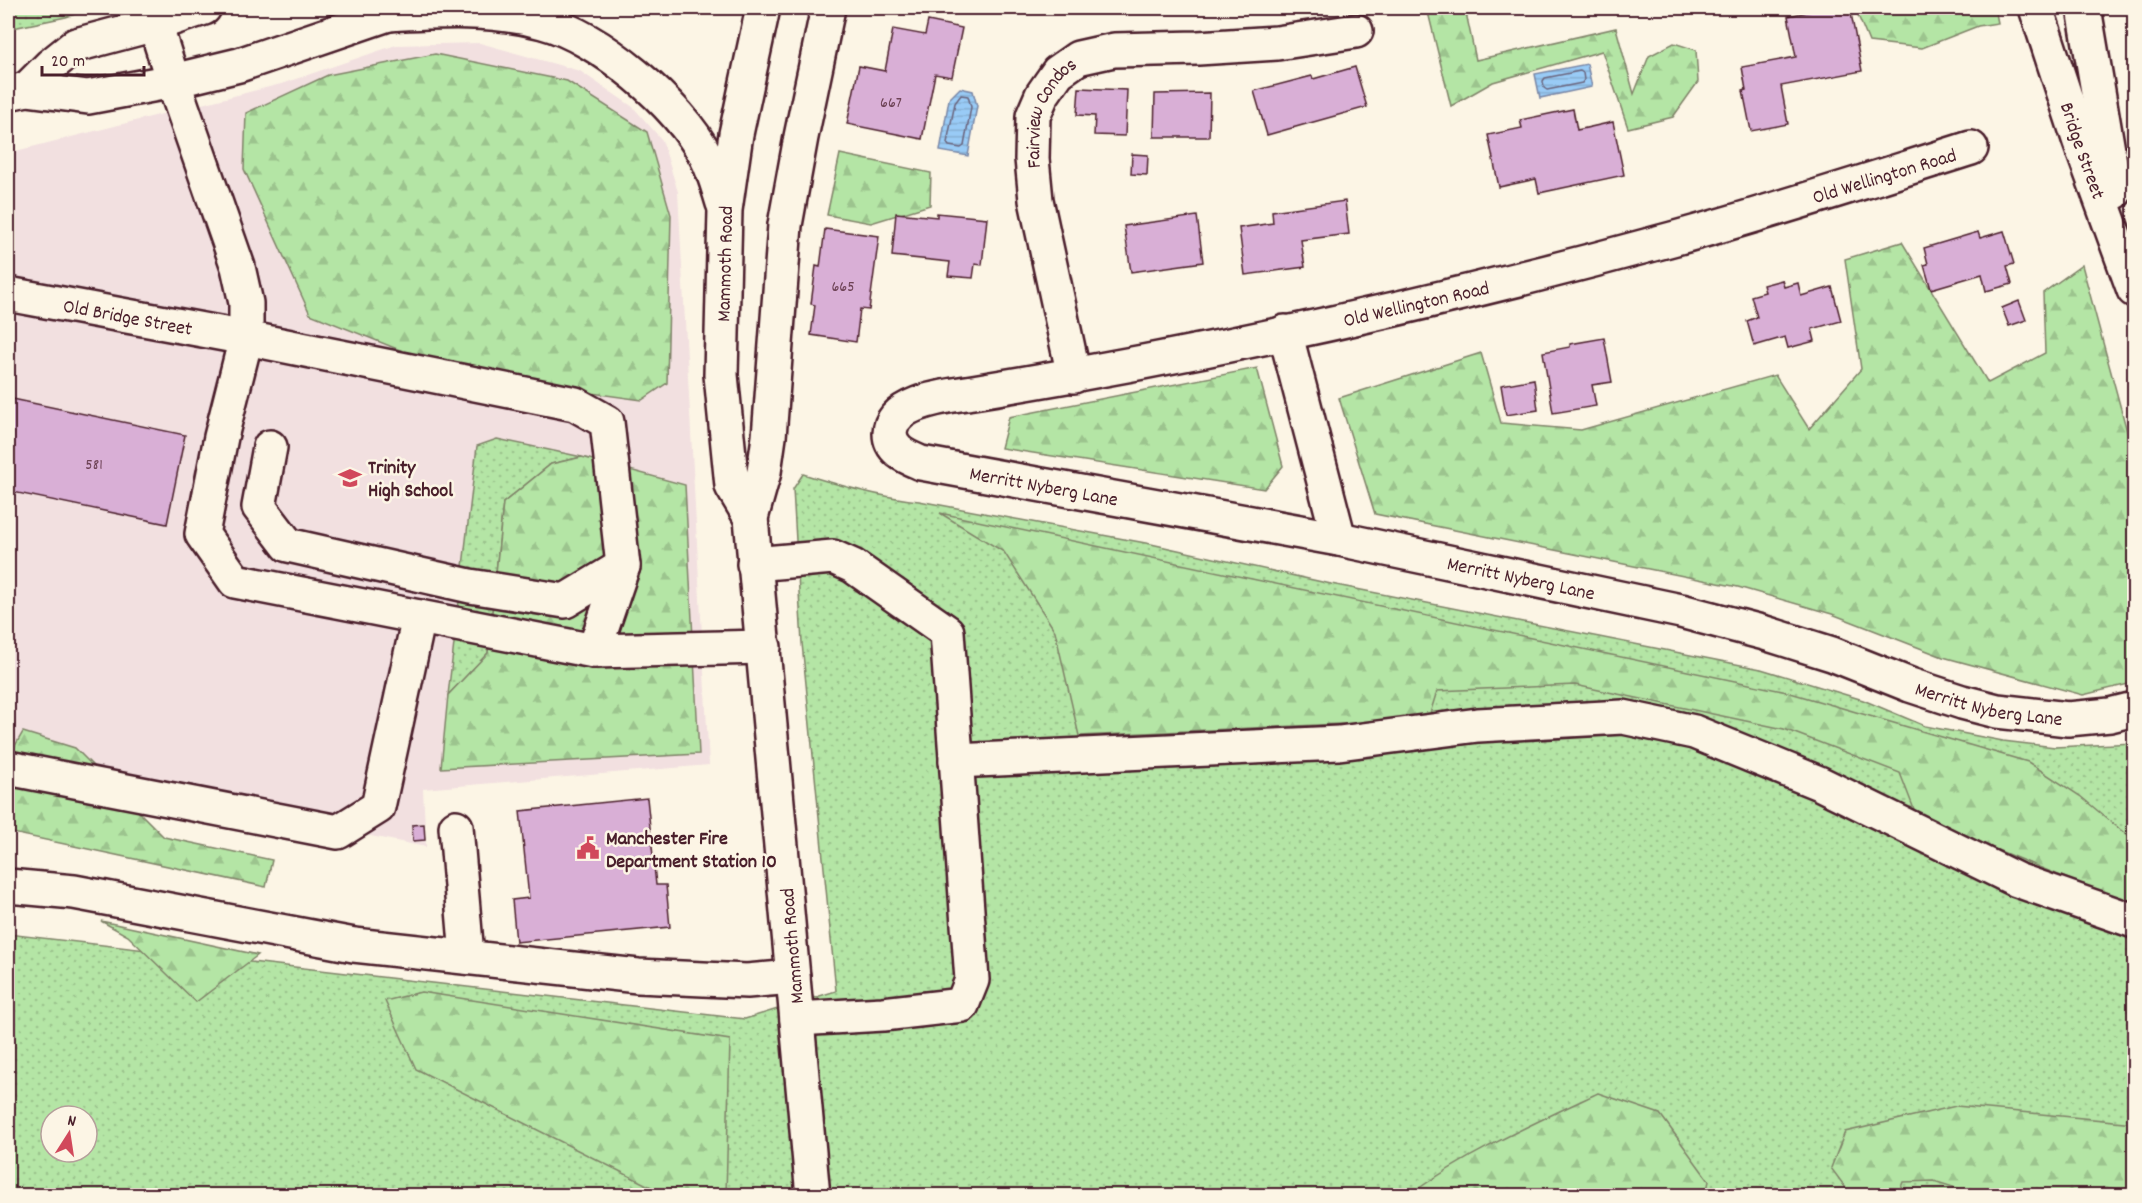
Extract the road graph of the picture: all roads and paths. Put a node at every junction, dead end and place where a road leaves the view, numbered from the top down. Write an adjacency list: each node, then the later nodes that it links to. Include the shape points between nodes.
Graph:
1 (204, 8): 7 (street)
2 (763, 8): 12 (street, Mammoth Road, via 736,134)
3 (828, 8): 20 (street, Mammoth Road, via 785,225 769,437)
4 (2036, 8): 13 (street, Bridge Street)
5 (2084, 8): 13 (street, Bridge Street)
6 (397, 11): 9 (street, via 239,65); 12 (street, via 503,14 577,34 644,83 693,136 706,155)
7 (155, 24): 9 (street); 10 (street, via 76,45)
8 (1356, 31): 17 (street, Fairview Condos, via 1276,43 1114,50 1078,58 1058,72 1033,116 1032,159 1036,200)
9 (173, 81): 10 (street, via 88,97); 16 (street, via 238,267 246,303)
10 (17, 91)
11 (1971, 148): 15 (street, Old Wellington Road, via 1674,239 1444,299)
12 (725, 210): 20 (street, Mammoth Road, via 721,375 732,486)
13 (2134, 292)
14 (8, 294): 16 (street, Old Bridge Street)
15 (1285, 332): 17 (street, Old Wellington Road); 21 (street)
16 (246, 338): 23 (street, Old Bridge Street, via 575,404 607,422); 24 (street, via 202,534 235,582)
17 (1074, 376): 19 (street, Old Wellington Road, via 954,395 908,407 898,413 891,426 890,441)
18 (270, 447): 23 (street, via 259,507 288,545 470,586 565,601)
19 (901, 454): 21 (street, Merritt Nyberg Lane, via 942,468)
20 (751, 518): 22 (street, Mammoth Road)
21 (1339, 539): 27 (street, Merritt Nyberg Lane, via 1681,611 1832,654 1910,685 1997,711 2068,719)
22 (754, 564): 25 (street, Mammoth Road); 28 (street, via 833,557 853,566 947,632)
23 (624, 566): 26 (street)
24 (419, 617): 26 (street); 29 (street, via 378,807 338,832)
25 (764, 647): 26 (street); 34 (street, Mammoth Road)
26 (594, 651)
27 (2134, 709)
28 (956, 761): 32 (street, via 1339,743 1478,725 1623,717 1694,732 1819,783 2017,880); 35 (street, via 972,980 962,1005)
29 (8, 768)
30 (456, 827): 33 (street)
31 (8, 886): 33 (street, via 74,892 354,945)
32 (2134, 921)
33 (467, 956): 34 (street, via 638,976 747,981)
34 (793, 977): 35 (street, Mammoth Road)
35 (797, 1019): 36 (street, Mammoth Road)
36 (813, 1196)

